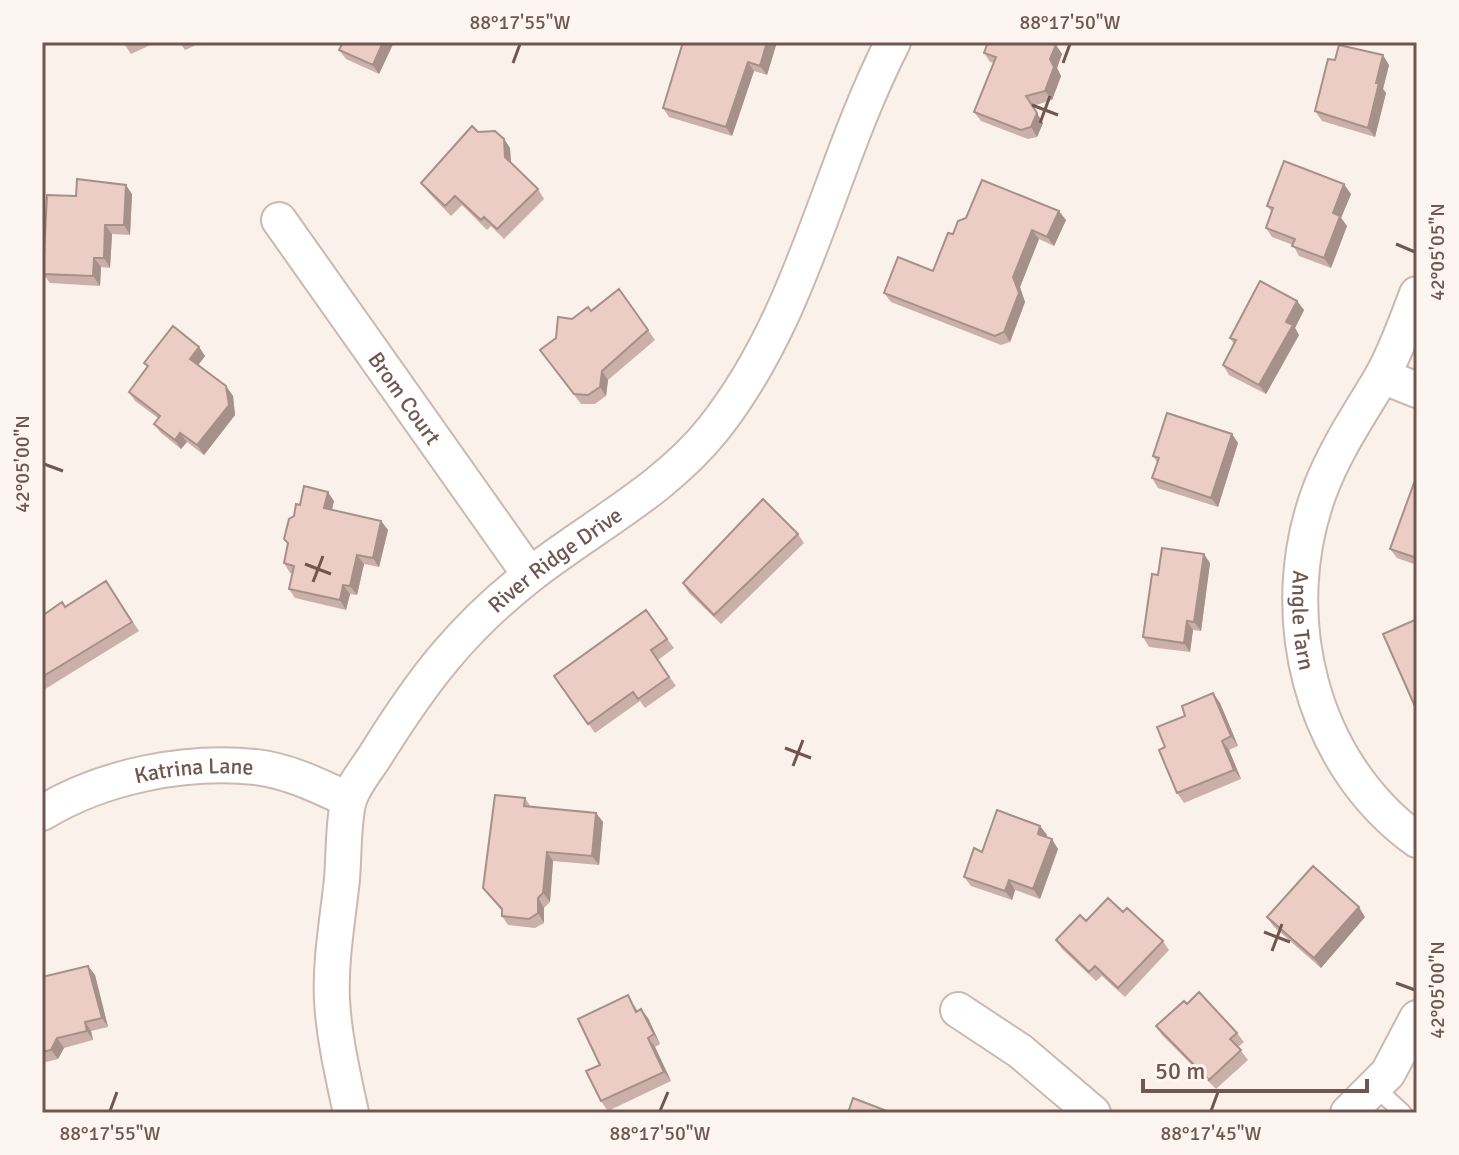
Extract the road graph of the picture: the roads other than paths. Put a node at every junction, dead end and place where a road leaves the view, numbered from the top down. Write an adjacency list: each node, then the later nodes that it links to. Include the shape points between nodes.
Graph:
1 (893, 42): 6 (street, River Ridge Drive, via 847,141 808,259 775,332 714,429 612,520)
2 (279, 220): 6 (street, Brom Court)
3 (1417, 294): 4 (street, Angle Tarn)
4 (1382, 376): 5 (street); 9 (street, Angle Tarn, via 1320,491 1306,537 1300,624 1315,702 1334,744 1361,785)
5 (1417, 390)
6 (530, 575): 7 (street, River Ridge Drive, via 432,669)
7 (349, 800): 8 (street, Katrina Lane, via 307,780 258,768 209,766 140,775 71,796); 13 (street, River Ridge Drive, via 331,996)
8 (42, 813)
9 (1417, 840)
10 (958, 1010): 14 (street, via 1020,1051)
11 (1417, 1018): 12 (street)
12 (1376, 1088): 15 (street); 16 (lane)
13 (351, 1113)
14 (1093, 1113)
15 (1348, 1113)
16 (1403, 1113)

